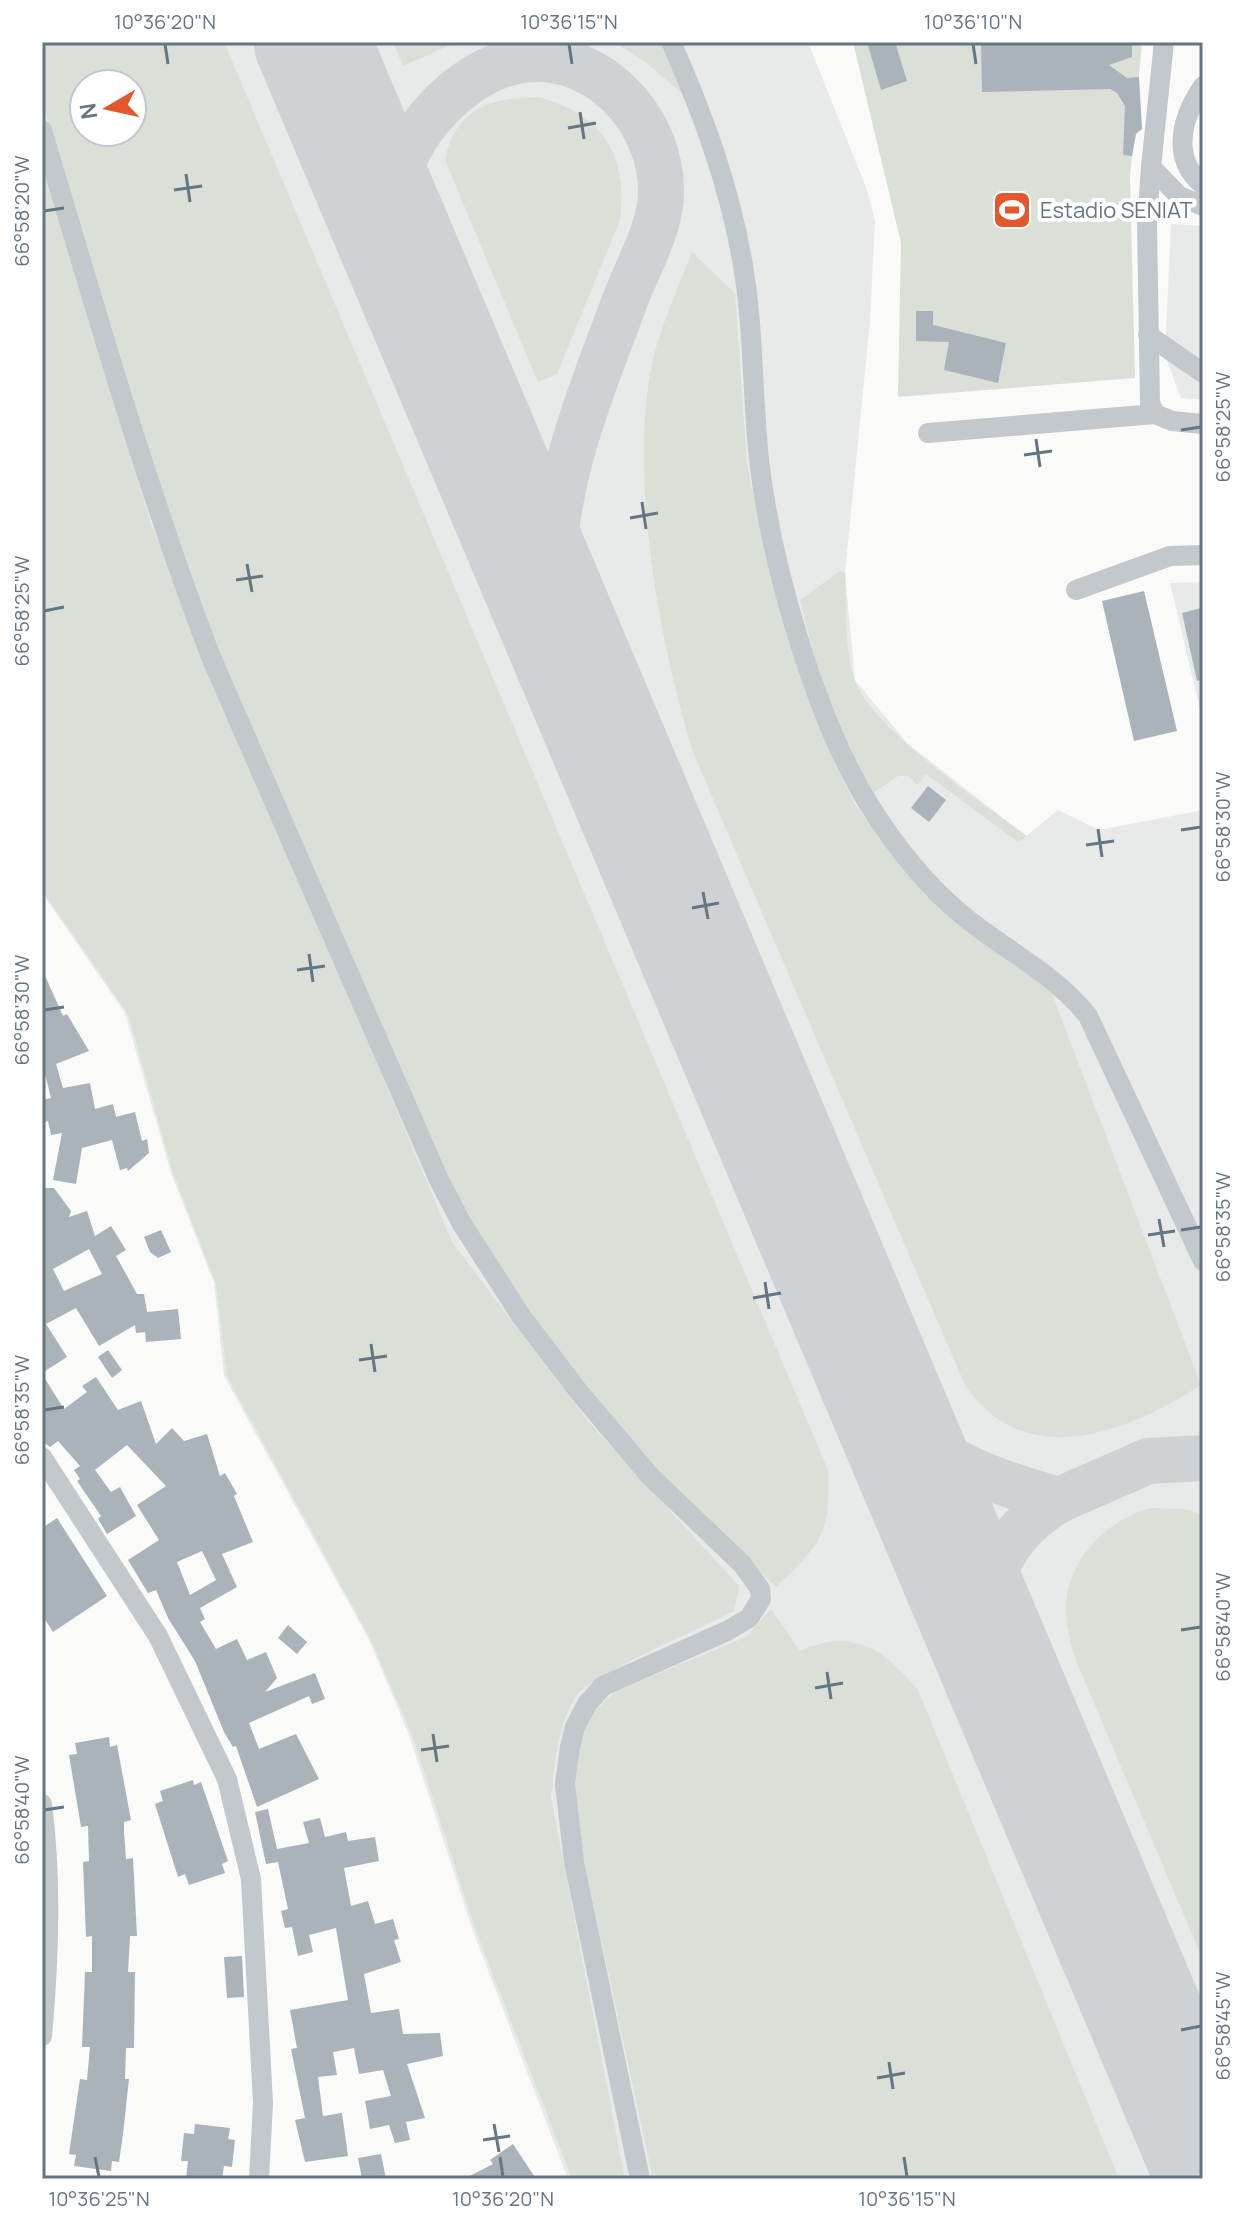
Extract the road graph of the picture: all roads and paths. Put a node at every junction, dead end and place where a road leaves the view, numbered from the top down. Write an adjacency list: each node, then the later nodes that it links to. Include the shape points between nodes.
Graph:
1 (671, 42): 15 (street, via 706,122 743,266 769,521 831,725 867,802 913,864 961,914 1045,973 1088,1016)
2 (1164, 42): 5 (street)
3 (1203, 86): 6 (street, via 1183,125 1182,155)
4 (42, 130): 20 (street, via 181,578 439,1180 491,1272 579,1392 650,1476 742,1564 760,1589 761,1599 749,1618 603,1686 587,1704 570,1747 565,1784 570,1838)
5 (1151, 167): 7 (street, via 1179,196); 8 (street)
6 (1203, 185)
7 (1203, 206)
8 (1148, 335): 9 (street); 10 (street, via 1150,403)
9 (1203, 373)
10 (1155, 414): 11 (street); 12 (street)
11 (1203, 424)
12 (928, 433)
13 (1203, 555): 14 (street, via 1170,556)
14 (1076, 590)
15 (1203, 1261)
16 (42, 1457): 19 (street, via 158,1636 227,1779 251,1879 263,2103)
17 (42, 1804): 18 (street, via 47,1925)
18 (42, 2036)
19 (259, 2179)
20 (640, 2179)

